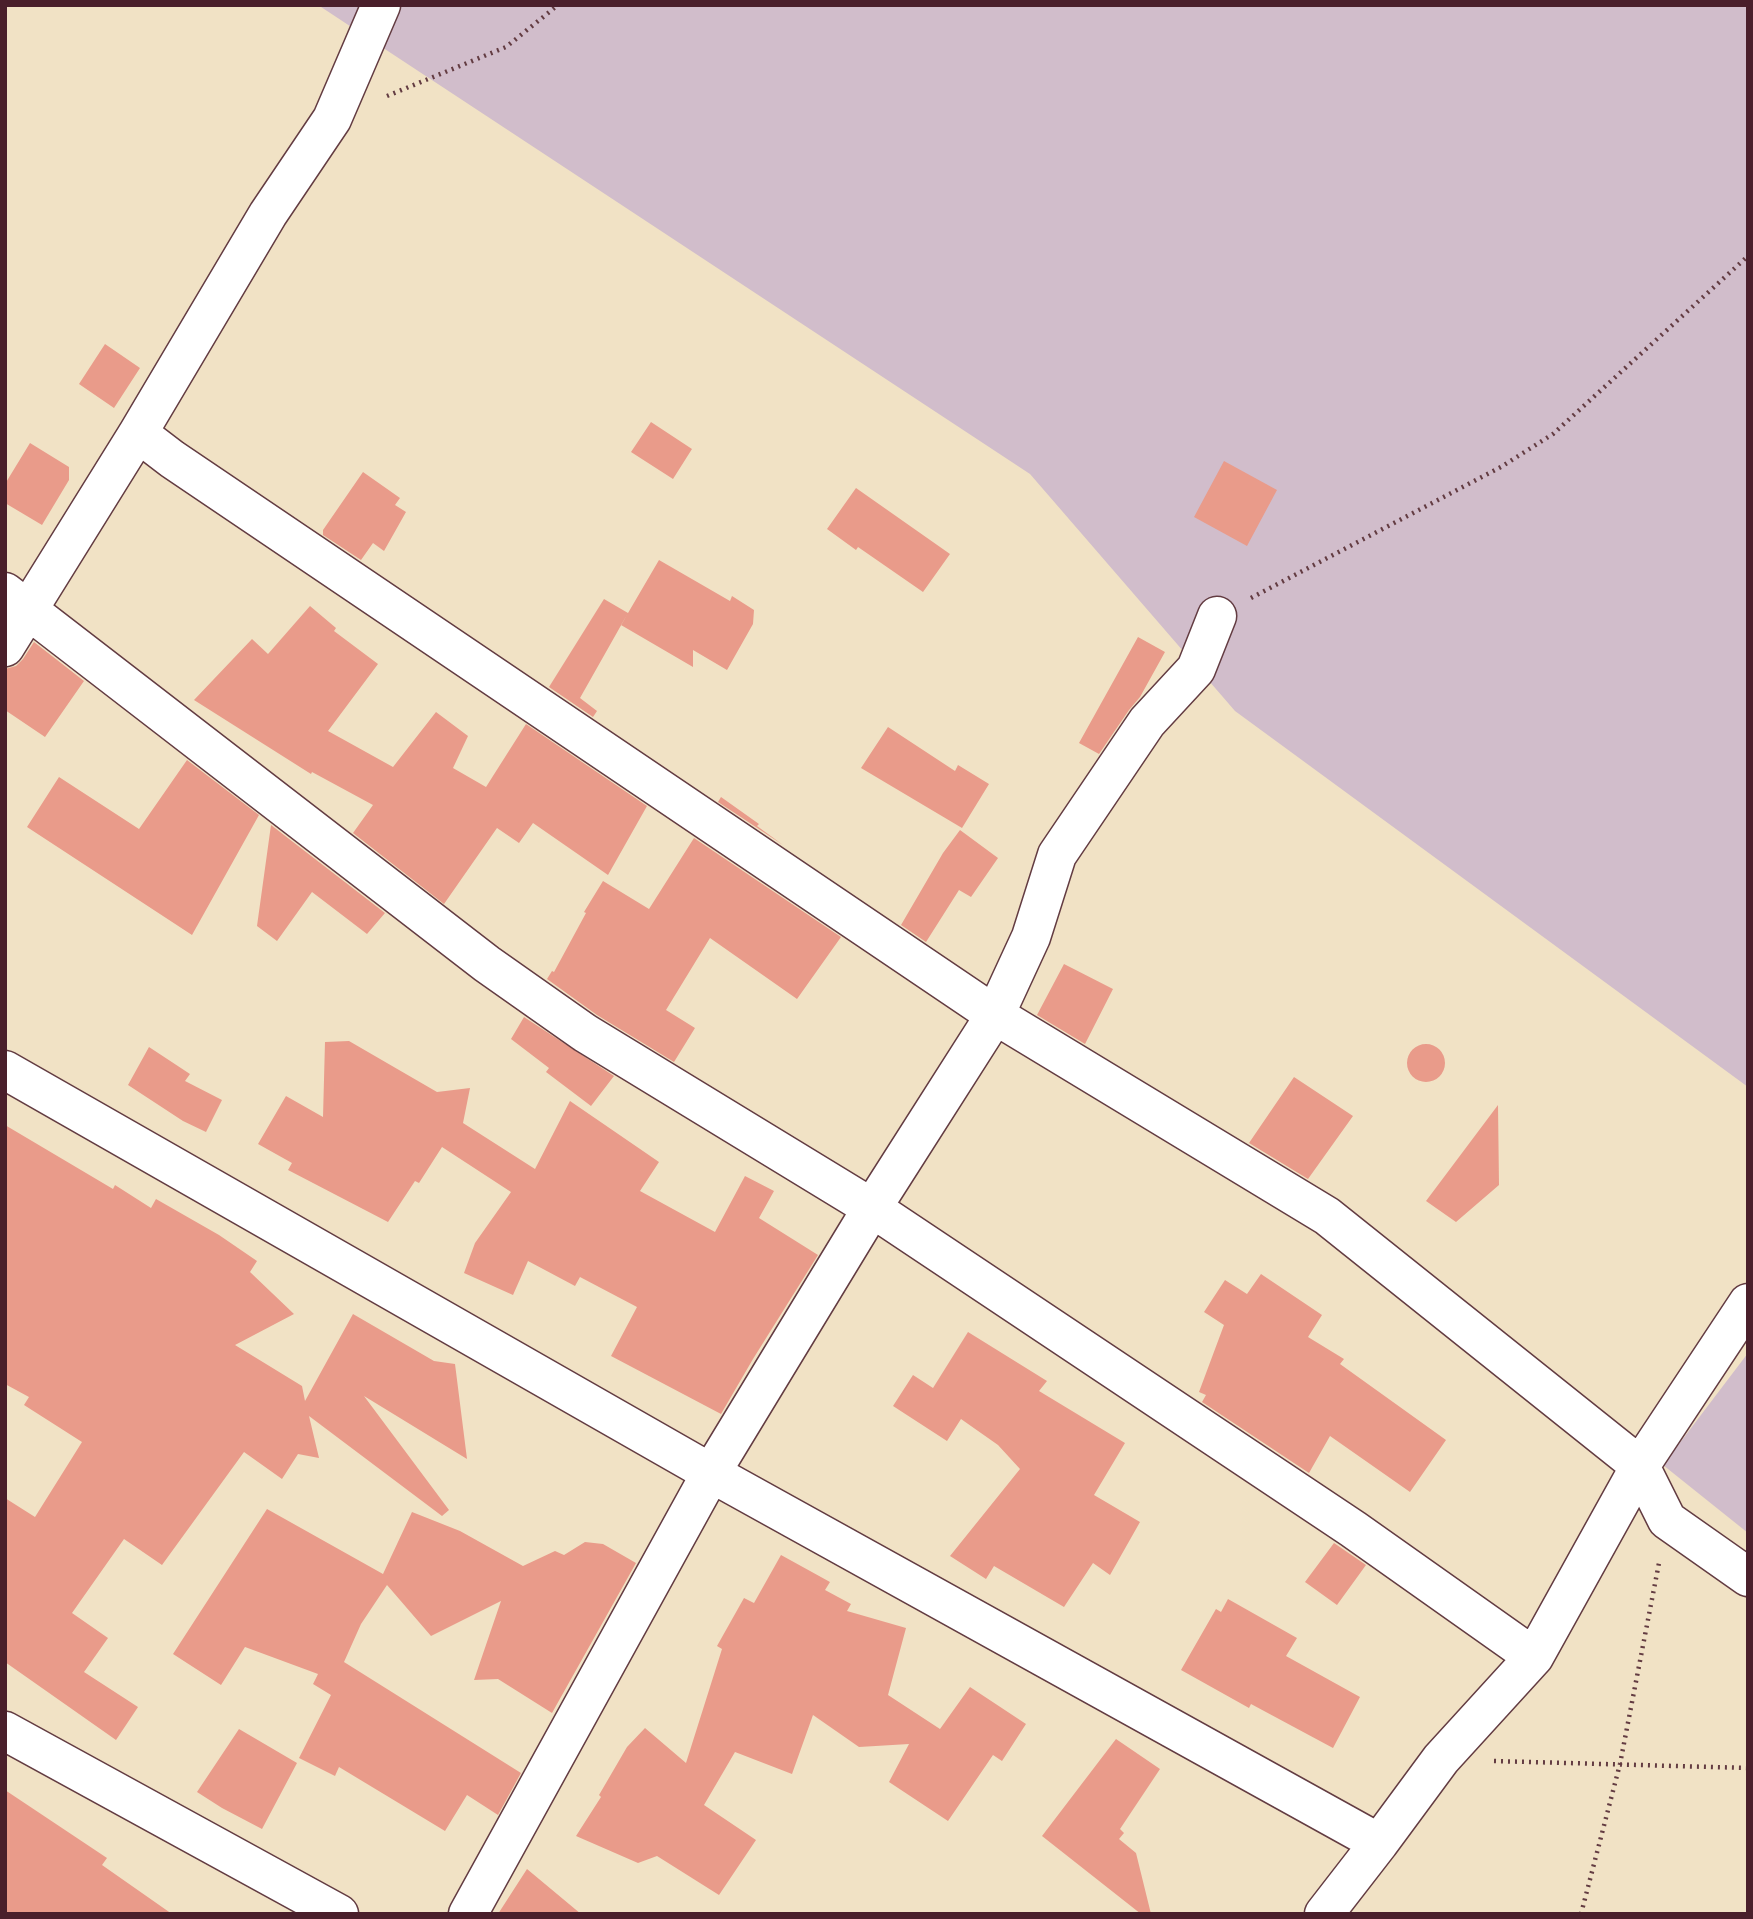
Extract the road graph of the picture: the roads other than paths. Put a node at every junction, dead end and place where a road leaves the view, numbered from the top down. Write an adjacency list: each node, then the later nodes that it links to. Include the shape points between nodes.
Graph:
1 (381, 5): 2 (street, via 332,119 268,214)
2 (138, 433): 3 (street); 6 (street)
3 (17, 601): 5 (street); 8 (street, via 520,987 585,1033)
4 (1217, 616): 6 (street, via 1196,669 1147,722 1057,855 1031,937)
5 (5, 647)
6 (995, 1015): 8 (street); 10 (street, via 1327,1216)
7 (5, 1070): 11 (street)
8 (872, 1208): 11 (street); 13 (street, via 1353,1529)
9 (1748, 1303): 10 (street)
10 (1640, 1466): 12 (street, via 1667,1520); 13 (street)
11 (711, 1473): 15 (street); 17 (street)
12 (1748, 1577)
13 (1534, 1657): 15 (street, via 1441,1759)
14 (5, 1731): 16 (street)
15 (1379, 1843): 18 (street)
16 (340, 1914)
17 (468, 1914)
18 (1324, 1914)

